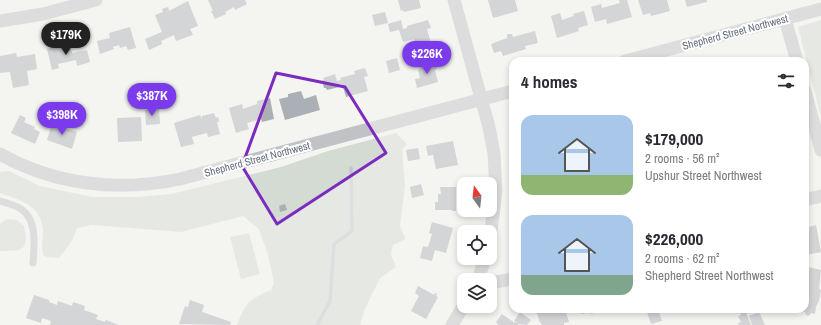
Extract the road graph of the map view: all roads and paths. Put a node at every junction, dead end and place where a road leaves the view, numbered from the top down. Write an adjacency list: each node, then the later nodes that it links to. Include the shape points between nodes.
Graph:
1 (96, 0): 5 (street)
2 (454, 0): 9 (street)
3 (821, 9): 4 (street, Shepherd Street Northwest)
4 (785, 19): 6 (street, Shepherd Street Northwest); 7 (street)
5 (0, 22)
6 (640, 57)
7 (796, 57)
8 (509, 92): 9 (street, Shepherd Street Northwest)
9 (481, 99): 12 (street, Shepherd Street Northwest, via 180,179 148,184 109,185 78,182 45,174); 16 (street, via 491,140 496,178)
10 (809, 106): 11 (street)
11 (821, 150)
12 (0, 154)
13 (821, 196): 14 (street)
14 (809, 199)
15 (0, 201): 17 (lane, via 22,209 30,219 34,246)
16 (492, 225)
17 (32, 263)
18 (509, 280): 19 (street)
19 (497, 283)
20 (459, 313): 21 (street)
21 (452, 325)

